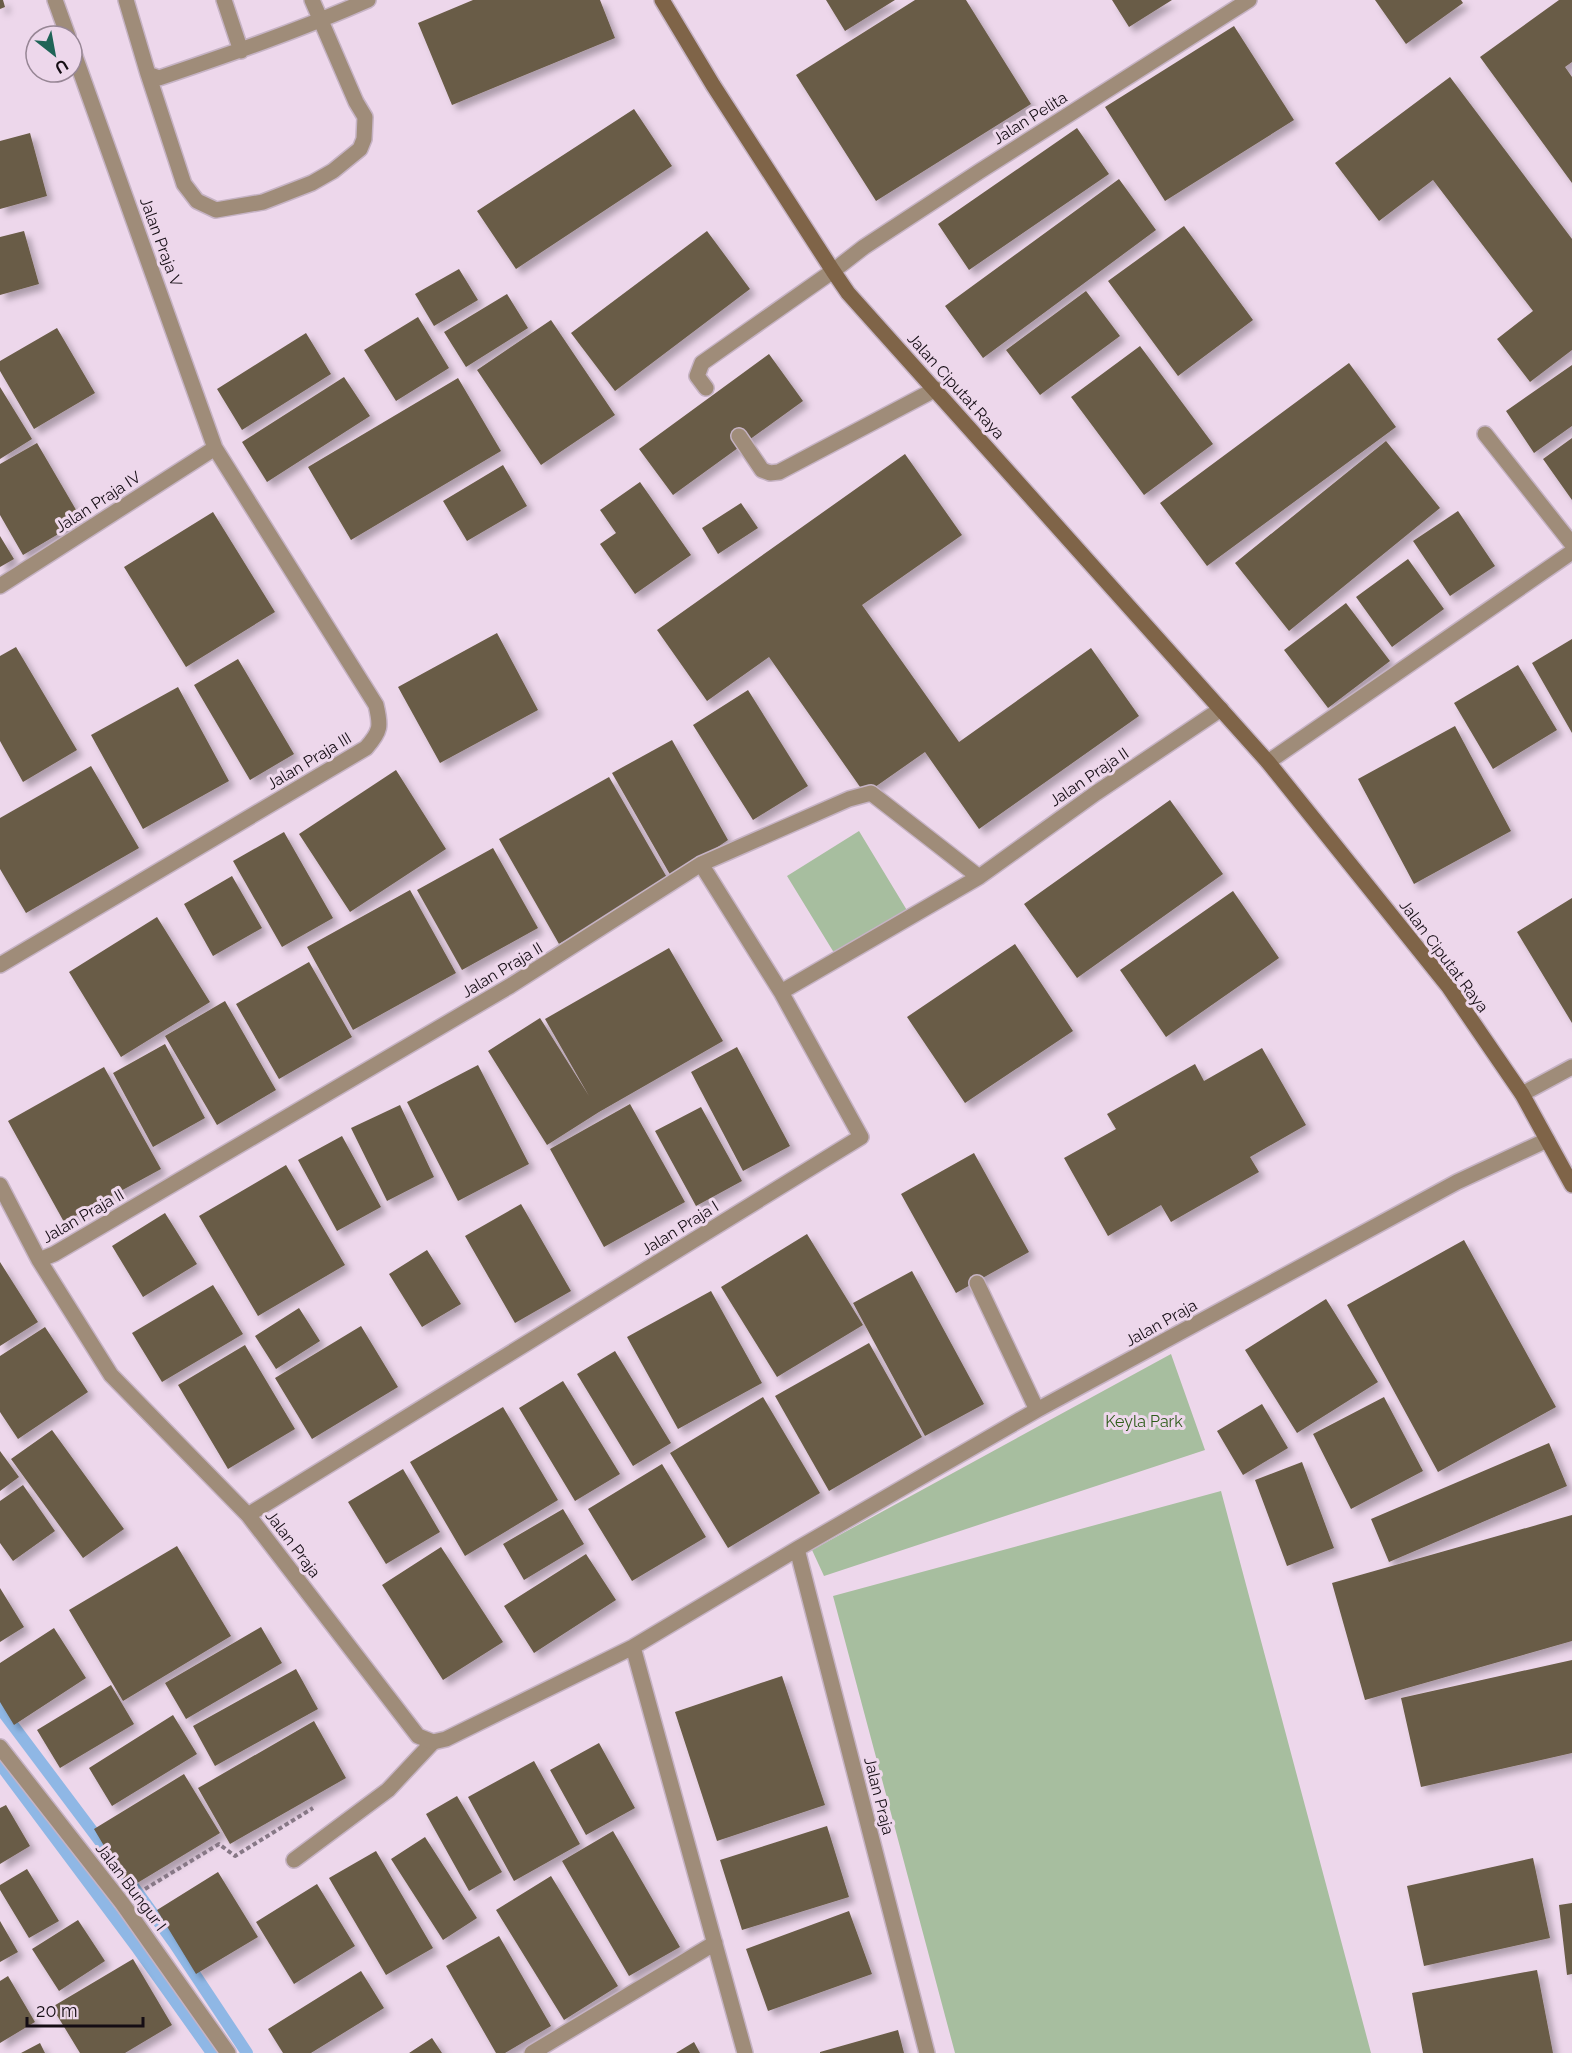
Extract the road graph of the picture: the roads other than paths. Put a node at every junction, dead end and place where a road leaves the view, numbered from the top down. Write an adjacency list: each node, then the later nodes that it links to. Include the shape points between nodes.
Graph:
1 (55, 0): 9 (street)
2 (126, 0): 11 (street)
3 (224, 0): 10 (street)
4 (312, 0): 8 (street)
5 (368, 0): 8 (street)
6 (662, 0): 13 (main road, Jalan Ciputat Raya)
7 (1249, 0): 13 (street, Jalan Pelita, via 980,171)
8 (320, 22): 10 (street); 11 (street, via 365,117 364,139 360,149 333,171 263,202 216,210 197,201 184,184)
9 (64, 24)
10 (241, 51): 11 (street, via 159,78)
11 (148, 74)
12 (84, 82): 18 (street, Jalan Praja V)
13 (833, 271): 14 (street, Jalan Pelita, via 702,363 698,376); 15 (main road, Jalan Ciputat Raya, via 848,293)
14 (706, 388)
15 (936, 389): 17 (street, via 779,472 770,474 762,470); 22 (main road, Jalan Ciputat Raya)
16 (1485, 434): 19 (street)
17 (739, 436)
18 (215, 448): 21 (street, Jalan Praja IV); 26 (street, Jalan Praja III, via 376,705 380,721 377,736 366,748)
19 (1572, 544)
20 (1572, 552): 23 (street)
21 (0, 586)
22 (1221, 709): 23 (main road, Jalan Ciputat Raya); 25 (street, Jalan Praja II)
23 (1268, 762): 29 (main road, Jalan Ciputat Raya, via 1448,986)
24 (701, 864): 25 (street, Jalan Praja II, via 871,793); 27 (street, Jalan Praja I); 33 (street, Jalan Praja II, via 510,986)
25 (979, 877): 27 (street, Jalan Praja II)
26 (0, 965)
27 (781, 992): 36 (street, Jalan Praja I, via 860,1138)
28 (1572, 1067): 29 (street)
29 (1522, 1094): 30 (main road, Jalan Ciputat Raya)
30 (1547, 1140): 32 (main road, Jalan Ciputat Raya); 35 (street, Jalan Praja, via 1457,1182)
31 (0, 1185): 33 (street, Jalan Praja)
32 (1572, 1185)
33 (39, 1260): 36 (street, Jalan Praja, via 111,1375)
34 (977, 1283): 35 (street)
35 (1037, 1410): 37 (street, Jalan Praja)
36 (248, 1515): 39 (street, Jalan Praja, via 418,1736)
37 (797, 1548): 38 (street, Jalan Praja); 46 (street, Jalan Praja)
38 (633, 1647): 39 (street, Jalan Praja); 42 (street)
39 (433, 1742): 41 (street, via 388,1790)
40 (0, 1747): 43 (street, Jalan Bungur I, via 122,1903)
41 (294, 1860)
42 (715, 1943): 44 (street); 45 (street)
43 (228, 2053)
44 (532, 2053)
45 (746, 2053)
46 (927, 2053)

